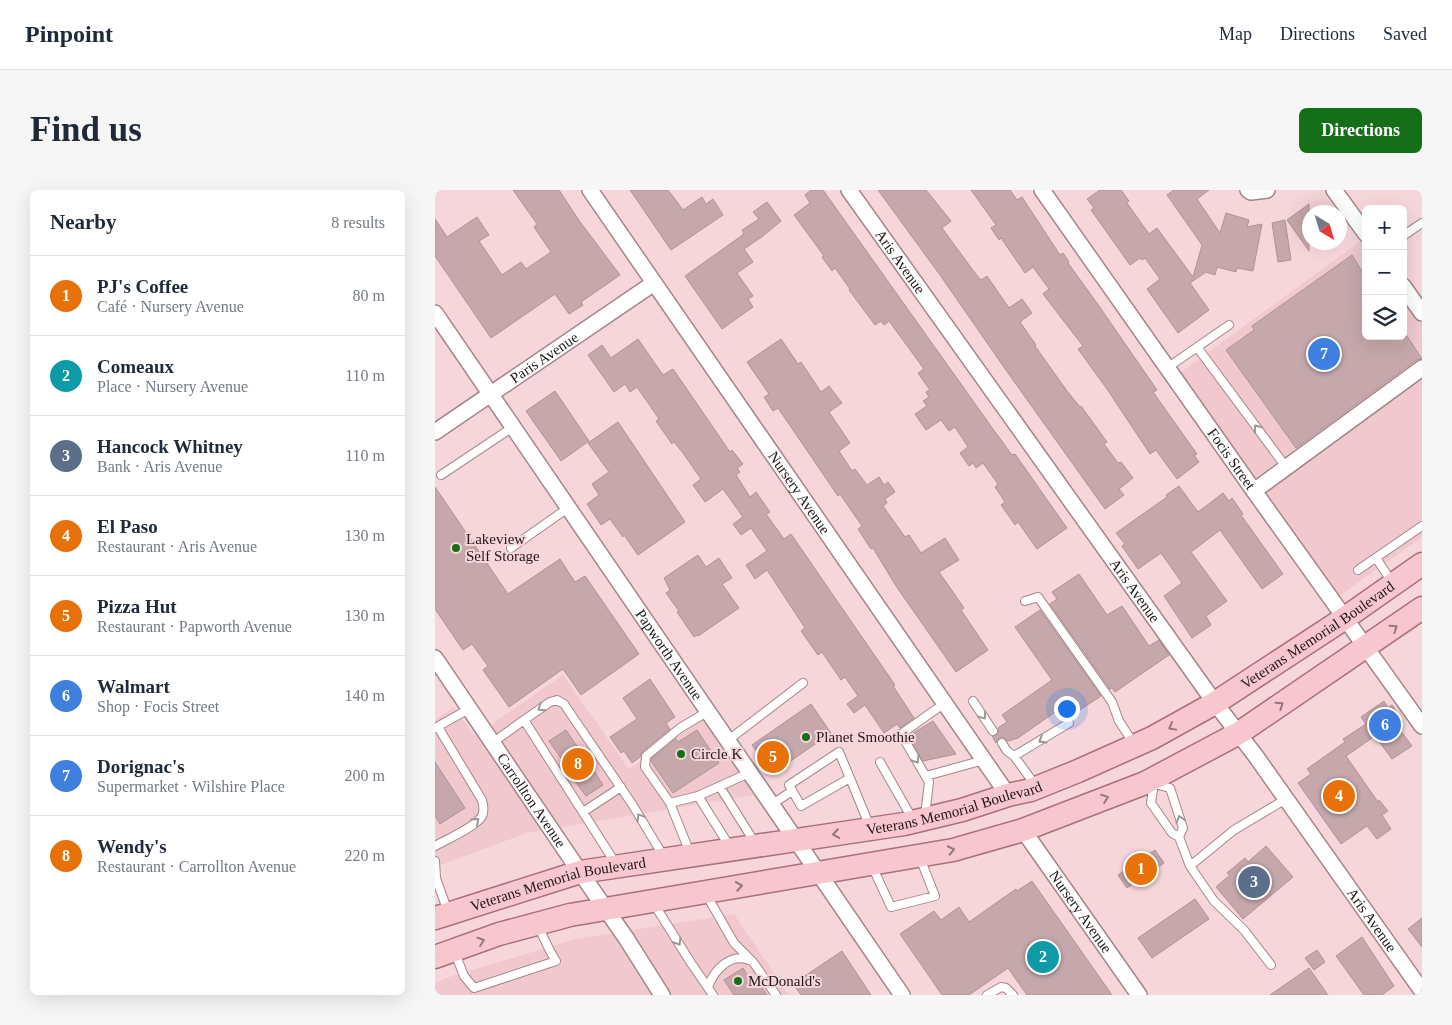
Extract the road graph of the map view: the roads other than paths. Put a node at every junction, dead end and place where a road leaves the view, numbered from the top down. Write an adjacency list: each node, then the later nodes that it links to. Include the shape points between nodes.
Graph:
1 (590, 190): 10 (street, Nursery Avenue)
2 (849, 190): 39 (street, Aris Avenue)
3 (1042, 190): 16 (street, Focis Street)
4 (1267, 190): 6 (street)
5 (1334, 190): 8 (street)
6 (1250, 191)
7 (1422, 223): 9 (lane)
8 (1362, 228)
9 (1407, 233)
10 (654, 283): 18 (street, Paris Avenue); 38 (street, Nursery Avenue)
11 (1407, 292): 13 (street)
12 (435, 313): 18 (street, Papworth Avenue)
13 (1422, 313)
14 (1229, 325): 15 (lane)
15 (1197, 347): 16 (lane); 21 (lane, one-way to 15)
16 (1167, 368): 23 (street, Focis Street)
17 (1422, 368): 21 (street)
18 (491, 394): 19 (street, Papworth Avenue); 20 (street, Paris Avenue)
19 (513, 427): 22 (lane); 24 (street, Papworth Avenue)
20 (435, 432)
21 (1286, 467): 23 (street)
22 (441, 475)
23 (1254, 491): 33 (street, Focis Street)
24 (569, 508): 26 (lane); 41 (street, Papworth Avenue)
25 (1422, 526): 27 (lane)
26 (511, 548)
27 (1376, 558): 29 (lane); 30 (lane)
28 (1422, 564): 30 (main road, Veterans Memorial Boulevard)
29 (1358, 570)
30 (1393, 584): 33 (main road, Veterans Memorial Boulevard)
31 (1025, 601): 51 (lane, via 1038,597 1112,702 1119,721)
32 (1422, 608): 34 (main road, one-way to 32)
33 (1345, 618): 34 (street, Focis Street); 39 (main road, Veterans Memorial Boulevard)
34 (1366, 648): 44 (street, Focis Street); 47 (main road, one-way to 34)
35 (435, 658): 40 (street, Carrollton Avenue)
36 (803, 683): 48 (lane)
37 (973, 701): 46 (lane, one-way to 46)
38 (945, 703): 53 (street, Nursery Avenue); 56 (lane, one-way to 56, via 901,734)
39 (1215, 703): 47 (street, Aris Avenue); 51 (main road, Veterans Memorial Boulevard, one-way to 51)
40 (469, 709): 45 (lane); 49 (street, Carrollton Avenue)
41 (707, 712): 48 (street, Papworth Avenue); 66 (lane, via 680,728 646,756 645,767)
42 (524, 720): 49 (lane); 59 (lane, one-way to 42, via 562,702 550,702); 68 (lane)
43 (1069, 723): 52 (lane, one-way to 52)
44 (1422, 726)
45 (437, 728): 75 (lane, one-way to 45, via 482,817 484,808)
46 (993, 731)
47 (1239, 733): 58 (main road); 65 (street, Aris Avenue)
48 (727, 741): 55 (street, Papworth Avenue)
49 (492, 743): 84 (street, Carrollton Avenue)
50 (1002, 743): 52 (lane)
51 (1135, 746): 61 (main road, Veterans Memorial Boulevard)
52 (1014, 756): 61 (lane)
53 (984, 760): 56 (lane); 63 (street, Nursery Avenue)
54 (880, 762): 69 (lane)
55 (749, 773): 60 (lane); 67 (street, Papworth Avenue)
56 (926, 776): 69 (lane, via 929,786)
57 (850, 778): 62 (lane, via 801,806); 62 (lane, via 839,752 789,785); 70 (lane)
58 (1153, 782): 71 (main road, one-way to 58); 72 (lane, via 1151,803 1172,833); 72 (lane, one-way to 58, via 1183,828 1170,788)
59 (621, 787): 68 (lane); 79 (lane, one-way to 59)
60 (720, 787): 64 (lane); 74 (lane)
61 (1037, 788): 63 (main road, Veterans Memorial Boulevard)
62 (792, 790): 67 (lane)
63 (1008, 795): 69 (main road, Veterans Memorial Boulevard)
64 (698, 796): 66 (lane); 76 (lane)
65 (1286, 799): 83 (lane, via 1235,830); 96 (street, Aris Avenue)
66 (670, 803): 77 (lane)
67 (771, 805): 73 (street, Papworth Avenue)
68 (583, 812): 82 (lane)
69 (919, 820): 70 (main road, Veterans Memorial Boulevard)
70 (871, 829): 73 (main road, Veterans Memorial Boulevard, one-way to 73)
71 (1023, 830): 78 (main road, one-way to 71); 103 (street, Nursery Avenue)
72 (1179, 837): 83 (lane)
73 (794, 839): 74 (main road, Veterans Memorial Boulevard); 85 (street, Papworth Avenue)
74 (756, 845): 76 (main road, Veterans Memorial Boulevard)
75 (435, 846)
76 (731, 849): 77 (main road, Veterans Memorial Boulevard)
77 (691, 855): 79 (main road, Veterans Memorial Boulevard)
78 (919, 856): 81 (main road); 81 (lane, via 935,896 891,907)
79 (665, 859): 82 (main road, Veterans Memorial Boulevard)
80 (435, 861): 86 (lane)
81 (872, 864): 85 (main road)
82 (617, 866): 84 (main road, Veterans Memorial Boulevard)
83 (1190, 866): 94 (lane, via 1214,901 1244,930)
84 (579, 872): 89 (street, Carrollton Avenue); 90 (main road, Veterans Memorial Boulevard)
85 (819, 874): 87 (main road, one-way to 85); 100 (street, Papworth Avenue)
86 (435, 876): 90 (lane)
87 (705, 892): 88 (main road); 93 (lane, via 734,943)
88 (652, 900): 89 (main road); 95 (lane, one-way to 95)
89 (605, 908): 91 (main road); 97 (street, Carrollton Avenue)
90 (439, 915)
91 (537, 924): 92 (main road, one-way to 91); 92 (lane, via 556,961 474,988)
92 (445, 953)
93 (753, 962): 95 (lane, via 741,957 729,961 717,970); 99 (lane)
94 (1271, 965)
95 (707, 986): 98 (lane)
96 (1422, 991)
97 (662, 995)
98 (713, 995)
99 (776, 995)
100 (902, 995)
101 (987, 995): 102 (lane, via 1001,987)
102 (1013, 995)
103 (1139, 995)

